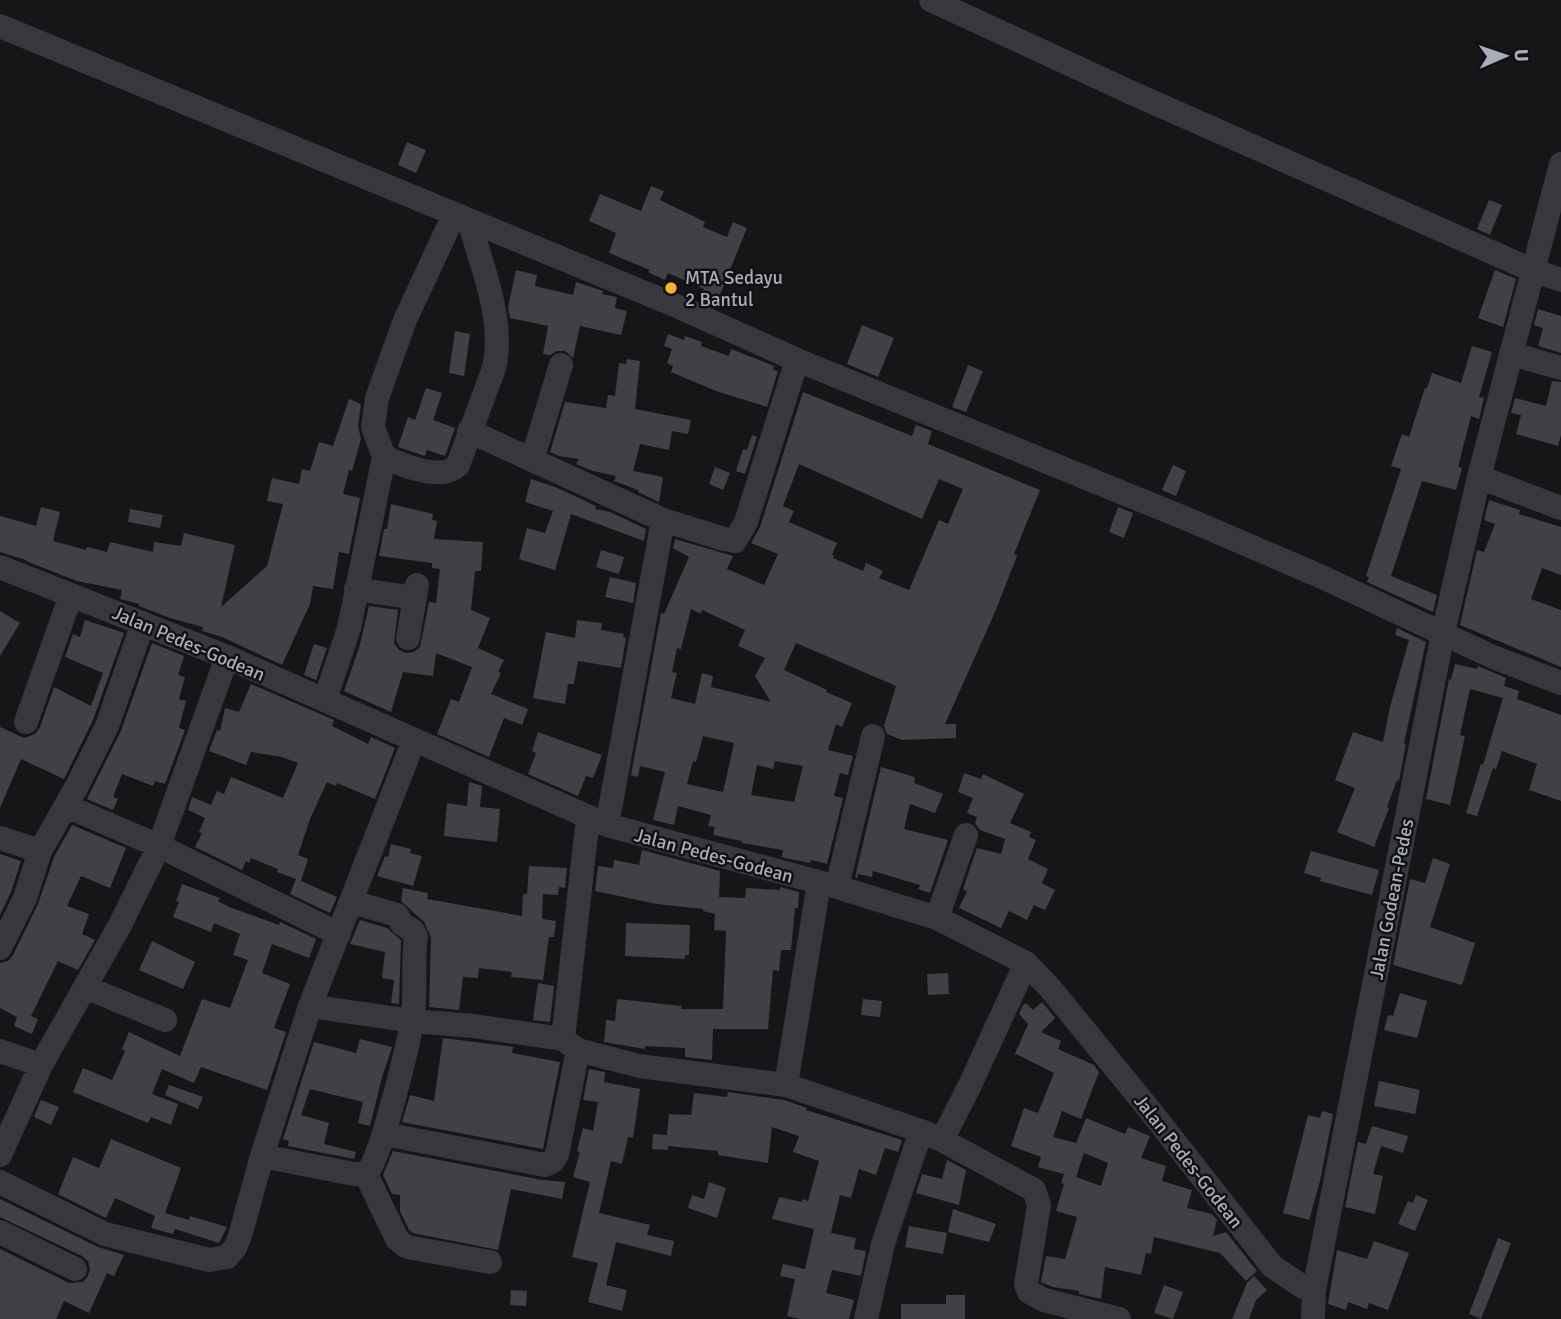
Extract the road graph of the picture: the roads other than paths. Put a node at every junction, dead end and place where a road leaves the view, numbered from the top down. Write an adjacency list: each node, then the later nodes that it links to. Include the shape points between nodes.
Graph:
1 (931, 0): 5 (street)
2 (0, 26): 4 (street)
3 (1561, 164): 5 (street, Jalan Godean-Pedes)
4 (466, 220): 8 (street); 11 (street, via 498,339 494,368); 12 (street, via 405,320 377,398 373,427)
5 (1532, 270): 6 (street); 7 (street, Jalan Godean-Pedes)
6 (1561, 281)
7 (1512, 354): 10 (street); 14 (street, Jalan Godean-Pedes)
8 (797, 360): 16 (street, via 738,539 732,542); 21 (street, via 1187,519)
9 (561, 365): 13 (street)
10 (1561, 368)
11 (469, 430): 12 (street, via 458,465 445,473); 13 (street)
12 (384, 457): 18 (street)
13 (532, 460): 16 (street)
14 (1479, 477): 15 (street); 21 (street, Jalan Godean-Pedes)
15 (1561, 508)
16 (663, 520): 30 (street)
17 (0, 567): 19 (street, Jalan Pedes-Godean)
18 (356, 589): 22 (street, via 416,592); 25 (street, via 349,628)
19 (71, 595): 20 (street, Jalan Pedes-Godean); 26 (street)
20 (142, 623): 23 (street, Jalan Pedes-Godean); 29 (street, via 117,702)
21 (1443, 633): 24 (street); 58 (street, Jalan Godean-Pedes)
22 (408, 638)
23 (227, 657): 25 (street, Jalan Pedes-Godean); 33 (street)
24 (1561, 683)
25 (325, 700): 27 (street, Jalan Pedes-Godean)
26 (26, 722)
27 (414, 740): 30 (street, Jalan Pedes-Godean); 36 (street)
28 (872, 744): 35 (street)
29 (66, 806): 33 (street); 34 (street)
30 (598, 822): 35 (street, Jalan Pedes-Godean); 45 (street)
31 (966, 835): 37 (street)
32 (0, 838): 34 (street)
33 (159, 846): 38 (street); 41 (street)
34 (40, 851): 39 (street)
35 (828, 885): 37 (street, Jalan Pedes-Godean); 48 (street)
36 (352, 902): 38 (street); 44 (street, via 397,915 415,932)
37 (937, 918): 40 (street, Jalan Pedes-Godean)
38 (339, 934): 42 (street)
39 (0, 948)
40 (1026, 963): 50 (street, via 970,1085); 58 (street, Jalan Pedes-Godean, via 1140,1097 1272,1266)
41 (85, 987): 43 (street); 47 (street)
42 (310, 1006): 44 (street); 52 (street)
43 (165, 1020)
44 (412, 1021): 45 (street, via 474,1026); 49 (street)
45 (570, 1045): 48 (street, via 639,1066); 49 (street, via 554,1161 545,1165)
46 (0, 1051): 47 (street)
47 (41, 1066): 51 (street)
48 (786, 1085): 50 (street)
49 (384, 1134): 53 (street, via 373,1167)
50 (931, 1136): 59 (street, via 883,1244); 60 (street, via 1034,1190 1039,1205 1028,1292)
51 (0, 1155)
52 (262, 1156): 53 (street); 54 (street, via 235,1248 218,1260 119,1239)
53 (366, 1174): 56 (street, via 397,1239 407,1247)
54 (0, 1182)
55 (0, 1232): 57 (street)
56 (490, 1262)
57 (75, 1269)
58 (1314, 1290): 61 (street, Jalan Godean-Pedes)
59 (866, 1319)
60 (1119, 1319)
61 (1313, 1319)

